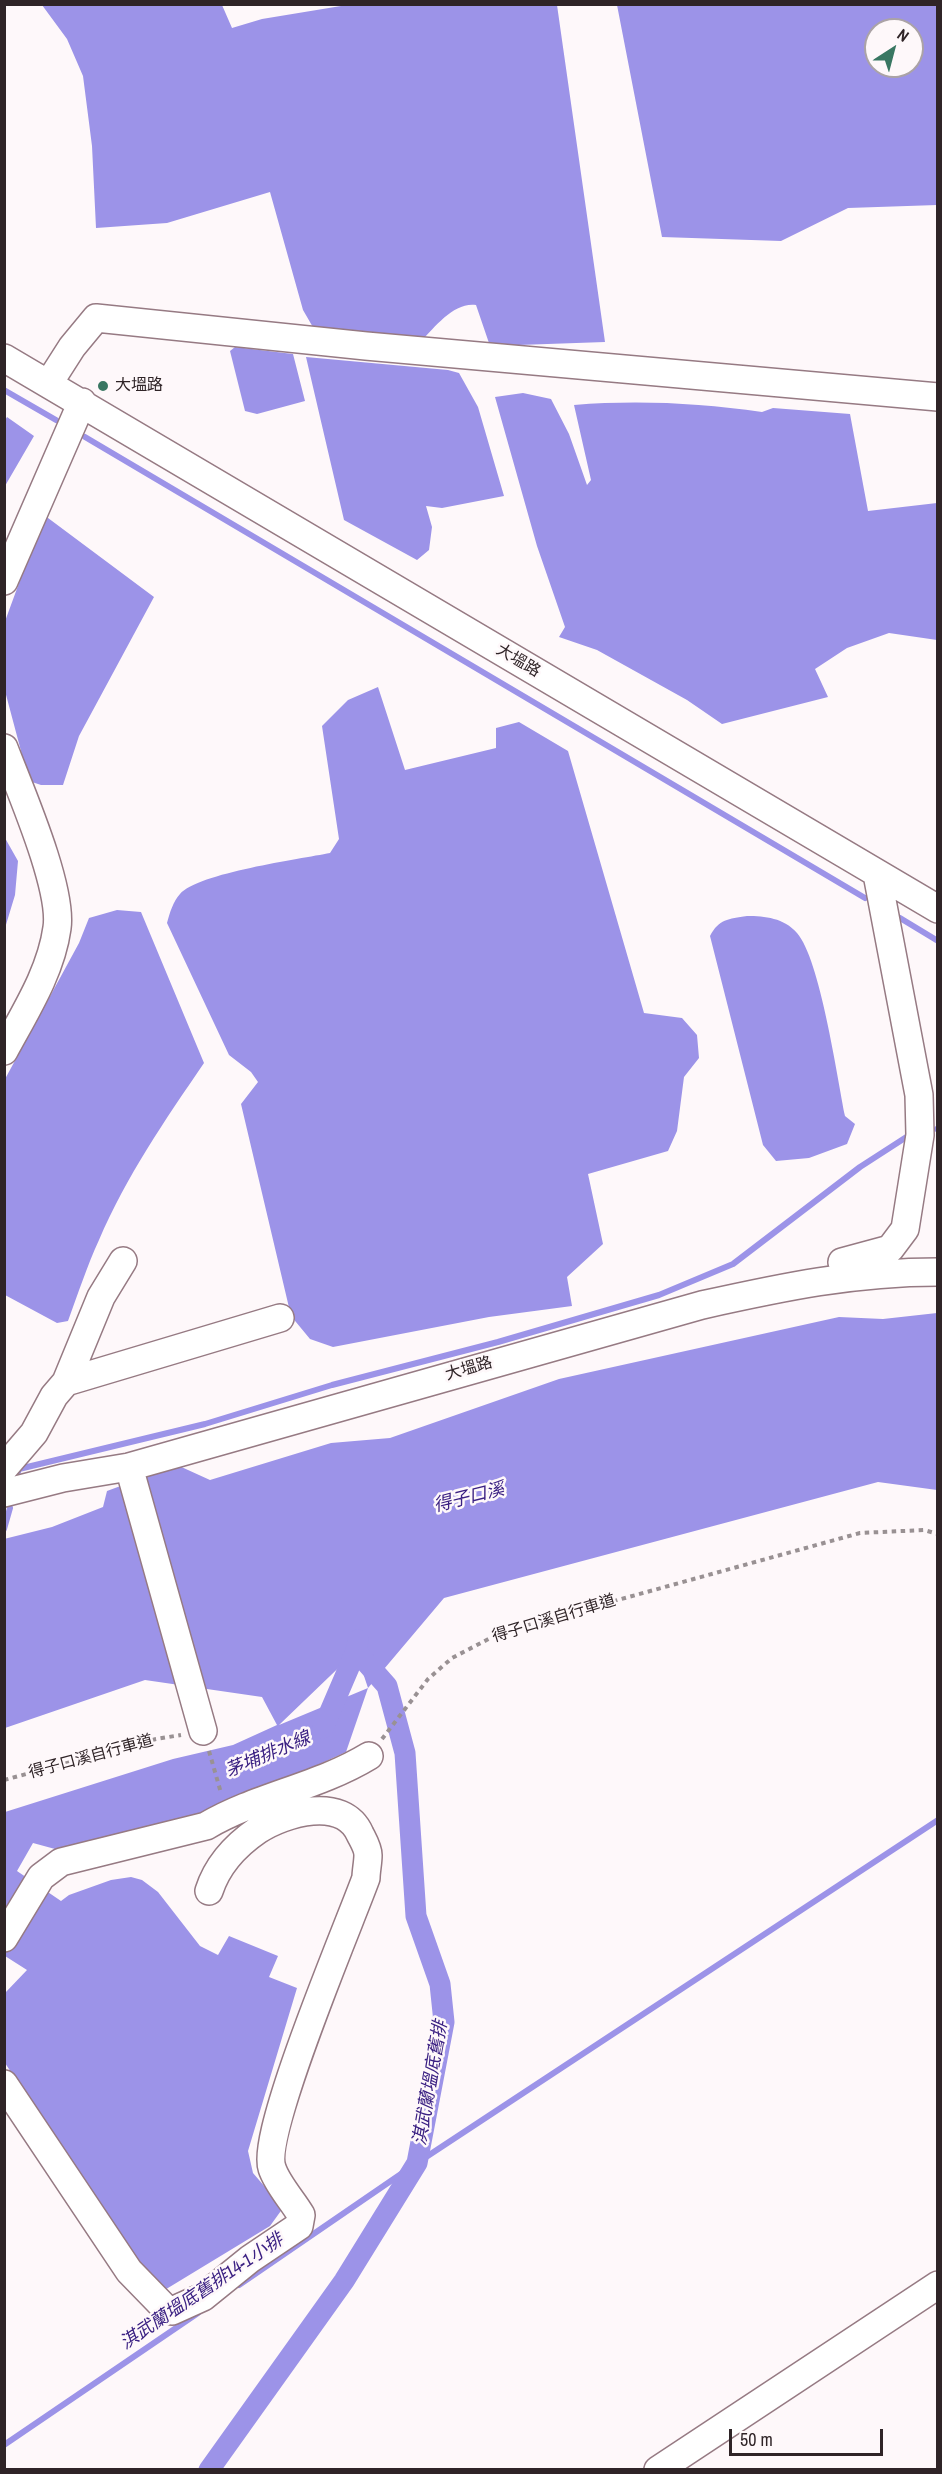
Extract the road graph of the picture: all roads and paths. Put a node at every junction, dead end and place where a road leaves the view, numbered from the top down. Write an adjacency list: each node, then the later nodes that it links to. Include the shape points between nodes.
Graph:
1 (4, 358): 2 (street, 大塭路)
2 (49, 383): 3 (street, via 96,318); 4 (street, 大塭路)
3 (938, 397)
4 (82, 402): 5 (street); 7 (street, 大塭路)
5 (4, 581)
6 (4, 748): 9 (street, via 56,897 58,927 43,976)
7 (877, 874): 8 (street, 大塭路); 12 (street, via 920,1095 920,1135 905,1230 890,1249 815,1270)
8 (938, 909)
9 (4, 1051)
10 (123, 1261): 14 (street, via 101,1298)
11 (938, 1272): 12 (street, 大塭路, via 880,1272)
12 (798, 1283): 15 (street, 大塭路, via 702,1305)
13 (280, 1318): 14 (street)
14 (66, 1382): 16 (street, via 34,1433)
15 (129, 1467): 17 (street, 大塭路); 19 (street)
16 (4, 1468)
17 (4, 1493)
18 (938, 1534): 20 (path, 得子口溪自行車道, via 924,1530 860,1533 502,1632 452,1658 428,1679)
19 (203, 1731): 21 (path, 得子口溪自行車道, via 156,1739); 22 (path)
20 (369, 1756): 22 (street, via 350,1768)
21 (4, 1780)
22 (227, 1814): 24 (street, via 184,1833 61,1862 41,1877)
23 (210, 1891): 25 (street, via 222,1863 245,1841 258,1830 301,1812 321,1810 340,1815 356,1825 368,1853 366,1878 288,2081 270,2152 272,2168 301,2215 299,2226 203,2297 172,2311 129,2271)
24 (4, 1938)
25 (4, 2084)
26 (938, 2285): 27 (street)
27 (658, 2469)

